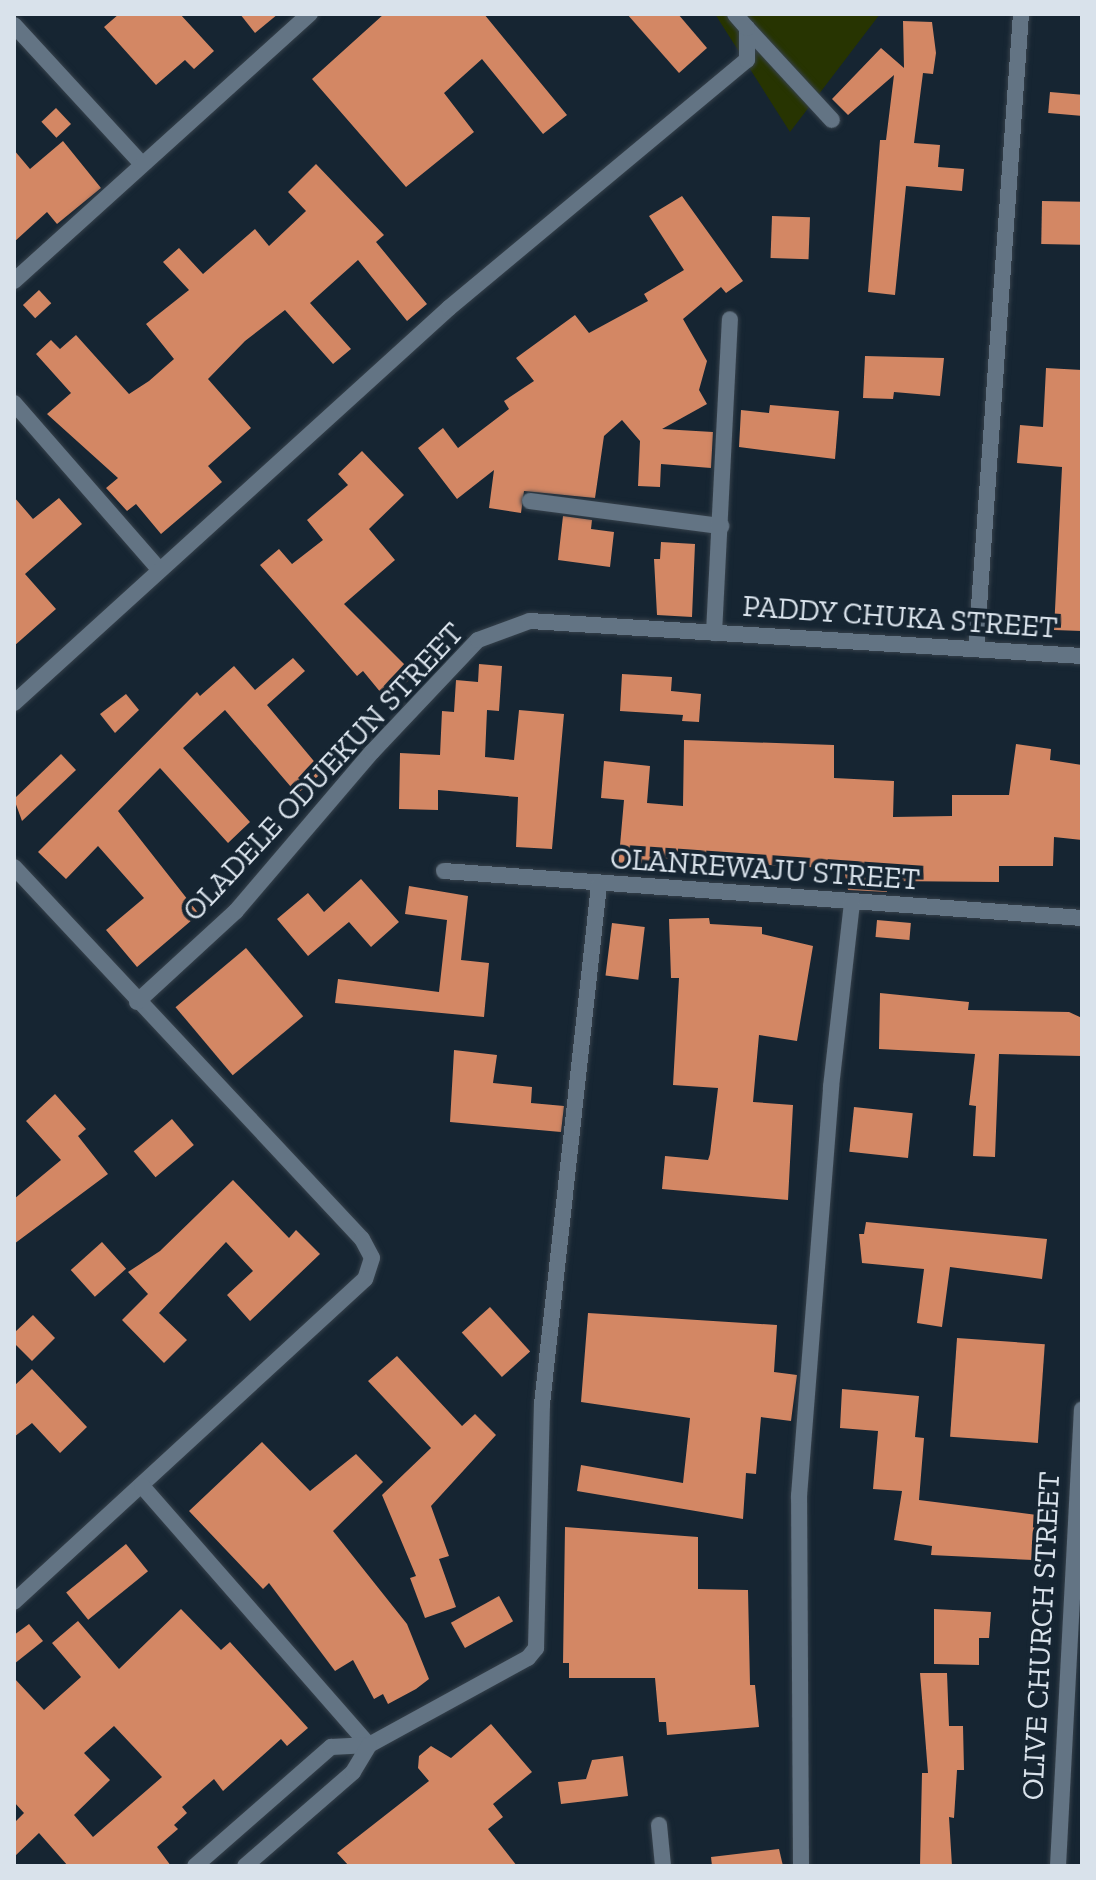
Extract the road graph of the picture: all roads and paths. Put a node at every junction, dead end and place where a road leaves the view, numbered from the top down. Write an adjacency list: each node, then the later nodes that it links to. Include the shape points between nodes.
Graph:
1 (310, 14): 7 (street)
2 (735, 14): 5 (street)
3 (1021, 14): 15 (street)
4 (14, 25): 7 (street)
5 (747, 28): 6 (street); 13 (street, via 747,60 449,308)
6 (832, 120)
7 (140, 162): 8 (street)
8 (14, 281)
9 (730, 319): 12 (street)
10 (14, 403): 13 (street)
11 (530, 501): 12 (street)
12 (721, 526): 14 (street)
13 (158, 568): 17 (street)
14 (714, 633): 15 (street, PADDY CHUKA STREET); 23 (street, OLADELE ODUEKUN STREET, via 530,621 478,640 372,752 236,911)
15 (976, 649): 16 (street, PADDY CHUKA STREET)
16 (1082, 656)
17 (14, 703)
18 (14, 867): 23 (street)
19 (444, 871): 20 (street, OLANREWAJU STREET)
20 (599, 885): 21 (street, OLANREWAJU STREET); 27 (street, via 542,1404 536,1648 528,1658)
21 (852, 903): 22 (street, OLANREWAJU STREET); 32 (street, via 831,1087 799,1496)
22 (1082, 918)
23 (137, 1002): 25 (street, via 362,1239 372,1258 365,1279 179,1444)
24 (1082, 1410): 33 (street, OLIVE CHURCH STREET)
25 (142, 1486): 26 (street); 27 (street)
26 (14, 1602)
27 (369, 1745): 29 (street, via 331,1747); 30 (street, via 353,1772)
28 (659, 1825): 31 (street)
29 (195, 1866)
30 (245, 1866)
31 (663, 1866)
32 (801, 1866)
33 (1058, 1866)

